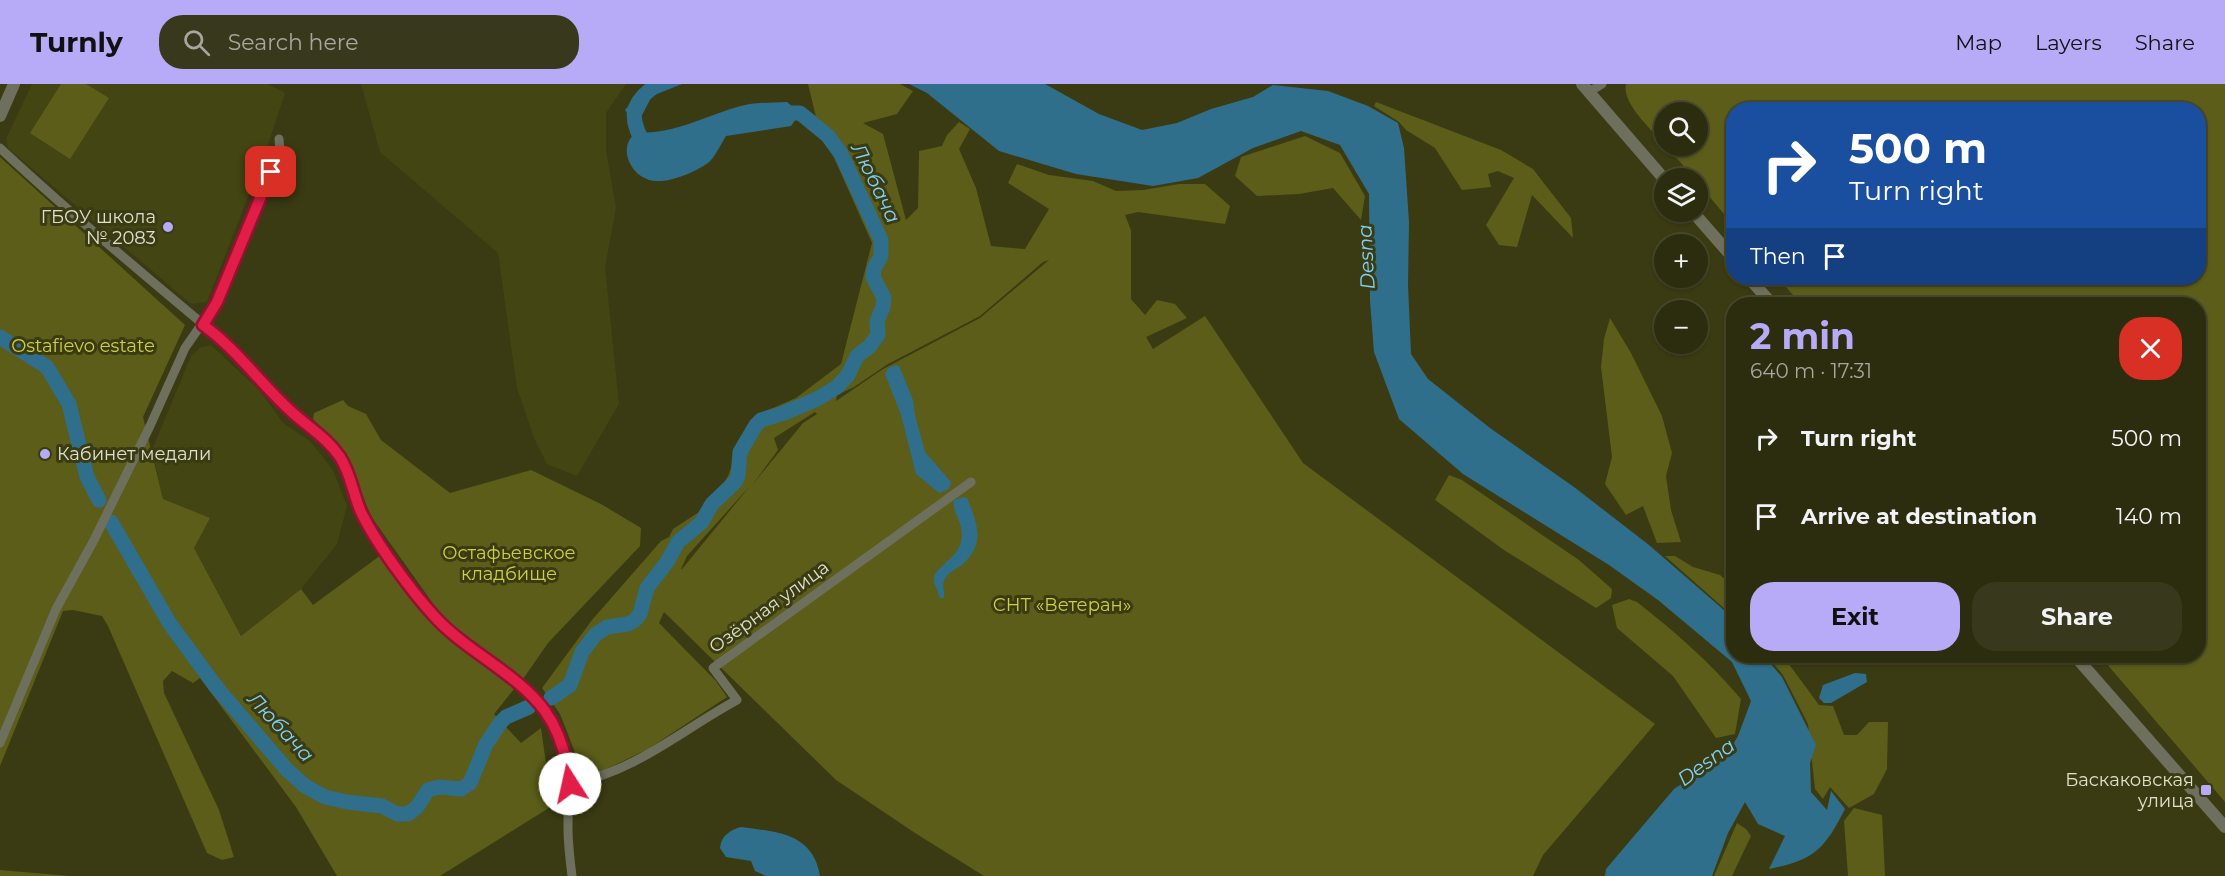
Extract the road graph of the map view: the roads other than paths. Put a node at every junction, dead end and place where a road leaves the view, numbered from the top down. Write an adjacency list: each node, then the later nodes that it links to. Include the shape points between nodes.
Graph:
1 (14, 84): 4 (street)
2 (1602, 84): 3 (street)
3 (1585, 88): 7 (street)
4 (0, 116)
5 (279, 139): 12 (street, via 280,151 217,302)
6 (0, 148): 12 (street)
7 (1655, 168)
8 (1702, 222): 9 (street)
9 (1726, 250)
10 (1755, 285): 11 (street)
11 (1767, 297)
12 (203, 325): 15 (street, via 185,348 93,542 56,609); 16 (street, via 333,447 369,526 435,617 528,692 544,710 562,744)
13 (971, 482): 16 (street, Озёрная улица, via 713,668 738,700 653,753 617,771)
14 (2080, 663): 17 (street)
15 (0, 743)
16 (570, 784): 18 (street)
17 (2225, 827)
18 (572, 876)

